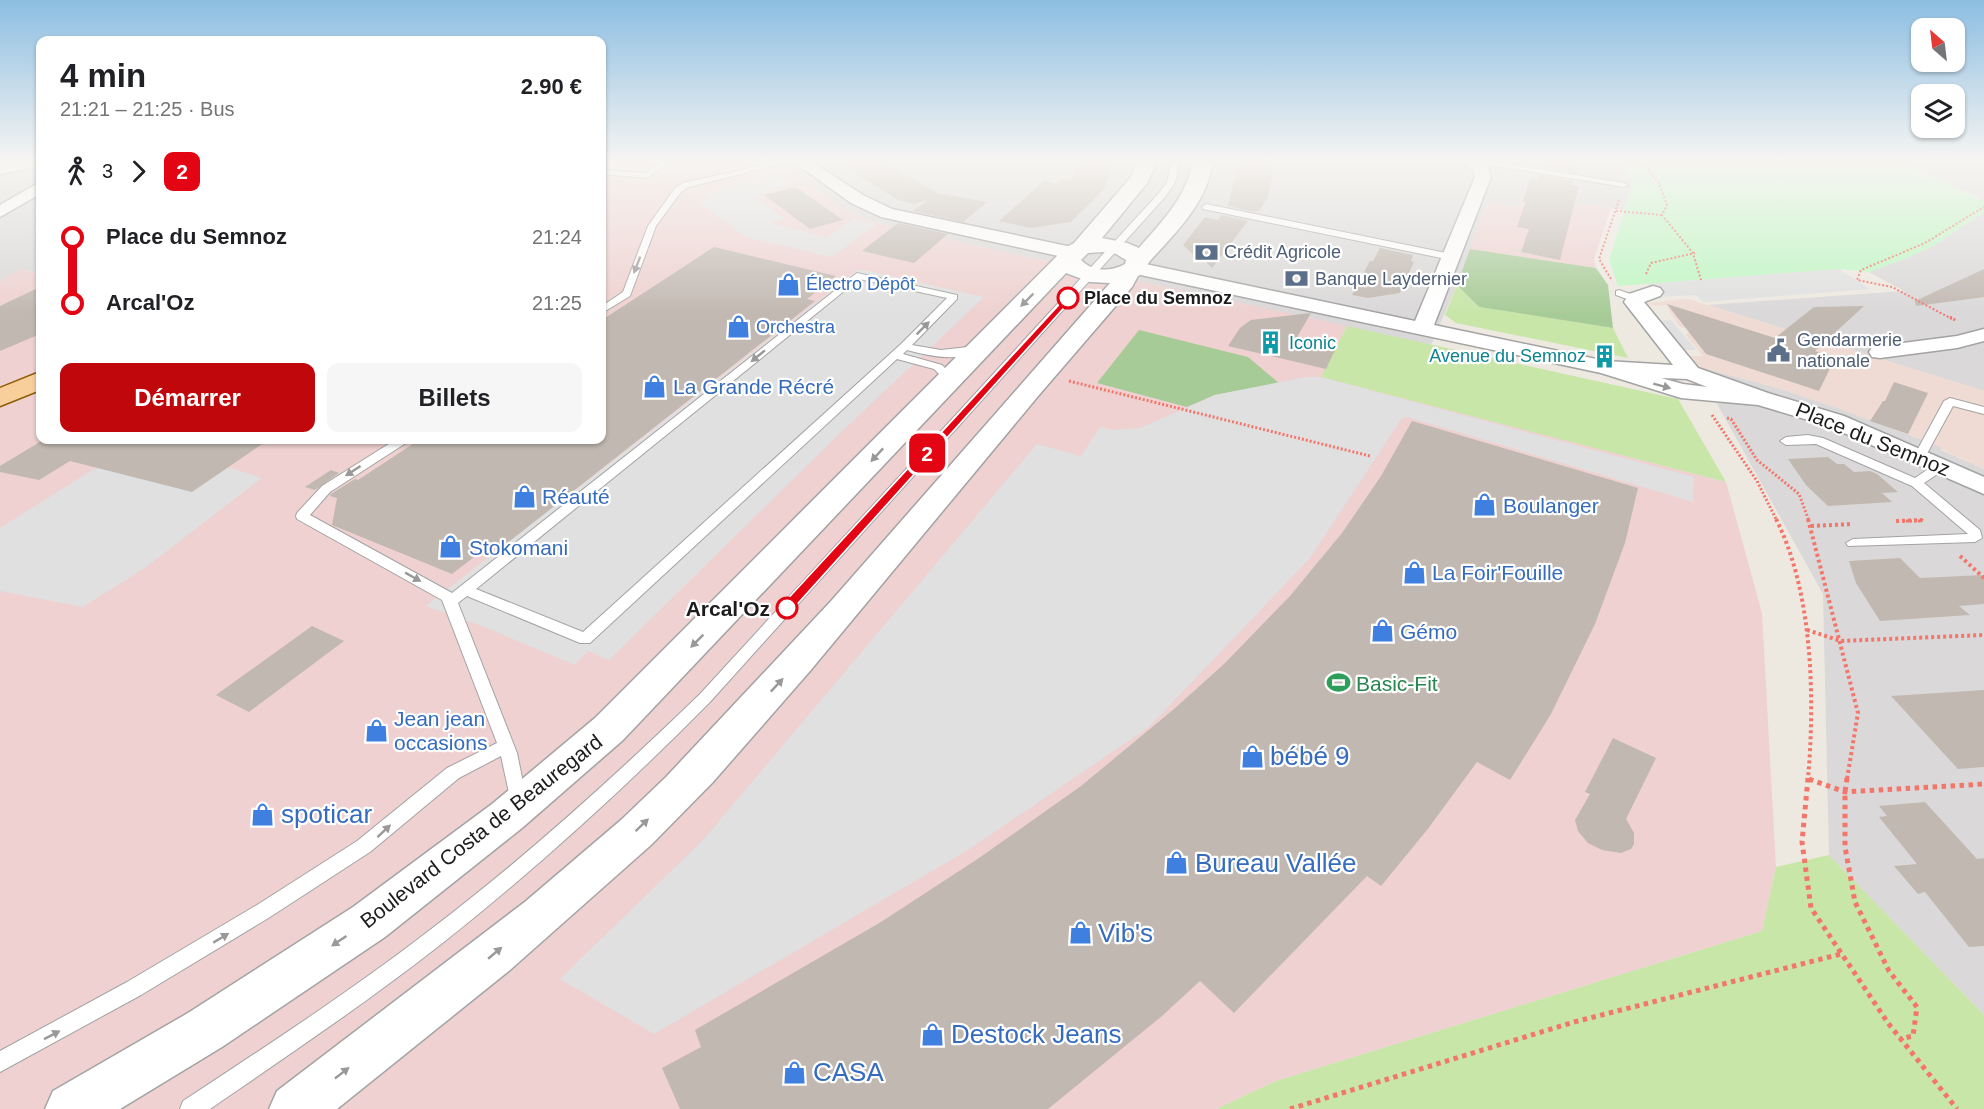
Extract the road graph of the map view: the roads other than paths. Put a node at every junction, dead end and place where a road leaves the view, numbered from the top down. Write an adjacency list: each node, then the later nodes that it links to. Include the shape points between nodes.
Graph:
1 (662, 212): 12 (lane, one-way to 12, via 652,226 627,294)
2 (884, 212): 9 (street)
3 (1115, 212): 9 (street, Boulevard Costa de Beauregard)
4 (1154, 212): 10 (lane)
5 (1180, 212): 10 (street, via 1147,253)
6 (1229, 212): 8 (lane)
7 (1469, 212): 8 (street)
8 (1450, 257): 13 (street)
9 (1078, 259): 10 (street, via 1098,245); 10 (street, via 1110,276); 15 (street, Boulevard Costa de Beauregard, one-way to 15, via 1058,268); 37 (lane, via 713,690 640,762 563,833 464,915 333,1012)
10 (1129, 261): 13 (street, Place du Semnoz); 38 (street, one-way to 10, via 458,983 598,867 682,788 818,641 1124,282)
11 (1639, 291): 22 (street, via 1634,302)
12 (606, 307)
13 (1423, 328): 22 (street, Place du Semnoz)
14 (1984, 335): 17 (street)
15 (979, 348): 16 (lane, via 953,355); 19 (street, Boulevard Costa de Beauregard)
16 (901, 350): 19 (lane, via 938,368); 31 (lane, via 585,639); 31 (lane, one-way to 31, via 954,297 857,276)
17 (1880, 352)
18 (36, 370): 21 (main road)
19 (949, 378): 34 (street, Boulevard Costa de Beauregard, one-way to 34, via 609,729)
20 (36, 382): 23 (main road)
21 (0, 386)
22 (1689, 386): 27 (street, Place du Semnoz, via 1760,398 1836,421)
23 (0, 399)
24 (1984, 411): 27 (lane, via 1950,401)
25 (1786, 441): 28 (lane, via 1819,441)
26 (396, 444): 32 (lane, one-way to 32, via 326,489 302,516 448,597)
27 (1930, 461): 28 (lane); 29 (street, Place du Semnoz)
28 (1916, 483): 30 (lane, via 1975,533 1975,538)
29 (1984, 486)
30 (1853, 543)
31 (466, 590): 32 (lane)
32 (450, 602): 33 (lane)
33 (506, 746): 34 (lane, via 514,767); 35 (lane, one-way to 33, via 100,1009 258,916 374,840 454,773)
34 (519, 806): 36 (street, Boulevard Costa de Beauregard, one-way to 36, via 369,922 205,1030)
35 (0, 1062)
36 (71, 1109)
37 (191, 1109)
38 (295, 1109)

